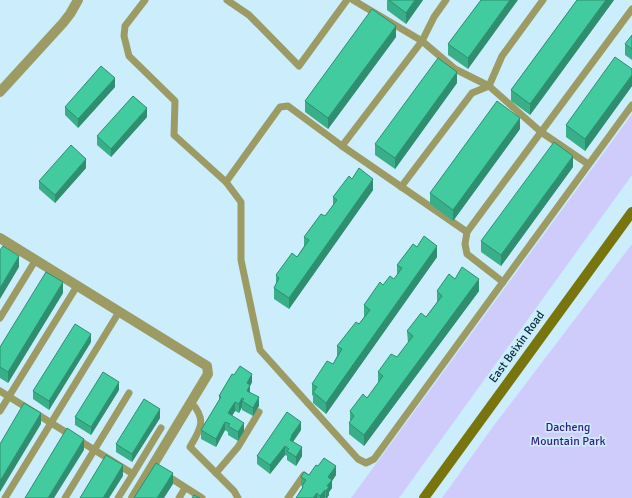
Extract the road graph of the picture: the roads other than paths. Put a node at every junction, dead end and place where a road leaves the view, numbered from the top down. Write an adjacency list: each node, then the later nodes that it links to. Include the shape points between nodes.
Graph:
1 (78, 0): 11 (street, via 63,23)
2 (145, 0): 16 (lane, via 125,26 124,36 129,56 175,101 174,135)
3 (227, 0): 4 (lane, via 249,15 299,66)
4 (347, 0)
5 (354, 0): 9 (lane)
6 (446, 0): 9 (lane)
7 (543, 0): 10 (lane, via 502,56)
8 (632, 9): 13 (lane)
9 (422, 41): 10 (lane, via 455,69); 14 (lane)
10 (490, 86): 13 (lane); 17 (lane, via 472,92)
11 (0, 92)
12 (632, 105): 15 (lane)
13 (541, 132): 15 (lane); 19 (lane)
14 (342, 146): 16 (lane, via 288,106 280,107); 17 (lane)
15 (588, 164): 22 (lane)
16 (226, 182): 22 (lane, via 241,202 241,260 260,350 358,459 366,463 374,459)
17 (401, 187): 19 (lane)
18 (632, 212): 48 (main road, East Beixin Road)
19 (467, 232): 22 (lane, via 464,244 467,254)
20 (0, 238): 21 (street)
21 (35, 260): 23 (street); 25 (lane)
22 (503, 282)
23 (77, 286): 24 (street); 28 (lane)
24 (119, 312): 29 (street, via 207,366 208,374); 32 (lane)
25 (0, 318)
26 (0, 391): 28 (lane)
27 (129, 393): 34 (lane)
28 (9, 396): 30 (lane); 32 (lane)
29 (191, 402): 35 (street); 36 (lane, via 199,411 202,422 190,447)
30 (0, 411)
31 (259, 412): 36 (lane, via 238,447)
32 (50, 422): 34 (lane); 40 (lane)
33 (161, 428): 37 (lane)
34 (94, 450): 37 (lane); 41 (lane)
35 (152, 467): 39 (lane); 43 (street)
36 (216, 473): 46 (lane, via 234,490)
37 (133, 474): 42 (lane)
38 (304, 475): 47 (lane)
39 (185, 488): 44 (lane); 45 (lane)
40 (5, 498)
41 (65, 498)
42 (118, 498)
43 (133, 498)
44 (179, 498)
45 (202, 498)
46 (238, 498)
47 (288, 498)
48 (424, 498)

